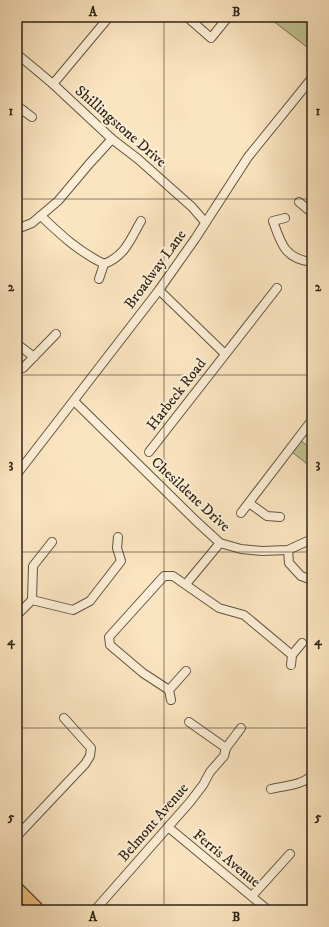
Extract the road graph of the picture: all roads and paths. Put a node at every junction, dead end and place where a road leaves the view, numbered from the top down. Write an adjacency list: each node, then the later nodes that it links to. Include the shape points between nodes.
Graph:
1 (109, 17): 6 (street)
2 (187, 17): 3 (street, via 211,38)
3 (228, 17)
4 (17, 54): 6 (street, Shillingstone Drive)
5 (312, 78): 15 (street, Broadway Lane, via 248,157)
6 (53, 84): 9 (street, Shillingstone Drive)
7 (19, 110): 8 (street)
8 (32, 117)
9 (112, 139): 12 (street, via 58,201); 15 (street, Shillingstone Drive, via 192,207)
10 (299, 202): 11 (street)
11 (312, 212)
12 (41, 216): 16 (street); 18 (street, via 66,240 89,257)
13 (285, 218): 17 (street, via 273,222 280,242 288,254)
14 (141, 221): 18 (street, via 126,248 115,260)
15 (205, 222): 21 (street, Broadway Lane)
16 (17, 229)
17 (312, 262)
18 (104, 264): 19 (street)
19 (99, 279)
20 (278, 288): 24 (street, Harbeck Road)
21 (159, 290): 24 (street, Harbeck Road); 27 (street, Broadway Lane)
22 (56, 334): 25 (street)
23 (17, 344): 25 (street)
24 (225, 354): 29 (street, Harbeck Road)
25 (34, 357): 26 (street)
26 (23, 368)
27 (74, 401): 30 (street, Broadway Lane); 37 (street, Chesildene Drive)
28 (312, 420): 31 (street)
29 (148, 452)
30 (17, 474)
31 (249, 503): 32 (street); 33 (street, via 267,516)
32 (241, 513)
33 (280, 517)
34 (118, 537): 41 (street, via 117,548 121,561 90,601 73,610)
35 (312, 538): 38 (street, Chesildene Drive)
36 (52, 542): 41 (street, via 33,566)
37 (220, 543): 38 (street, Chesildene Drive, via 251,551); 40 (street)
38 (288, 550): 39 (street, via 289,563 301,576)
39 (312, 580)
40 (186, 584): 44 (street, via 219,608 244,615); 47 (street, via 174,576 164,576 109,637 110,645)
41 (32, 600): 42 (street)
42 (17, 615)
43 (302, 643): 44 (street)
44 (292, 655): 45 (street)
45 (291, 665)
46 (186, 671): 47 (street)
47 (169, 690): 48 (street)
48 (171, 700)
49 (64, 718): 56 (street, via 91,748 90,756)
50 (189, 722): 52 (street)
51 (241, 728): 52 (street, Belmont Avenue)
52 (226, 748): 55 (street, Belmont Avenue, via 224,756 203,785)
53 (311, 780): 54 (street)
54 (271, 789)
55 (168, 827): 59 (street, Ferris Avenue); 62 (street, Belmont Avenue)
56 (17, 836)
57 (290, 854): 59 (street)
58 (17, 889): 61 (main road)
59 (252, 896): 60 (street, Ferris Avenue)
60 (263, 909)
61 (38, 910)
62 (95, 910)

